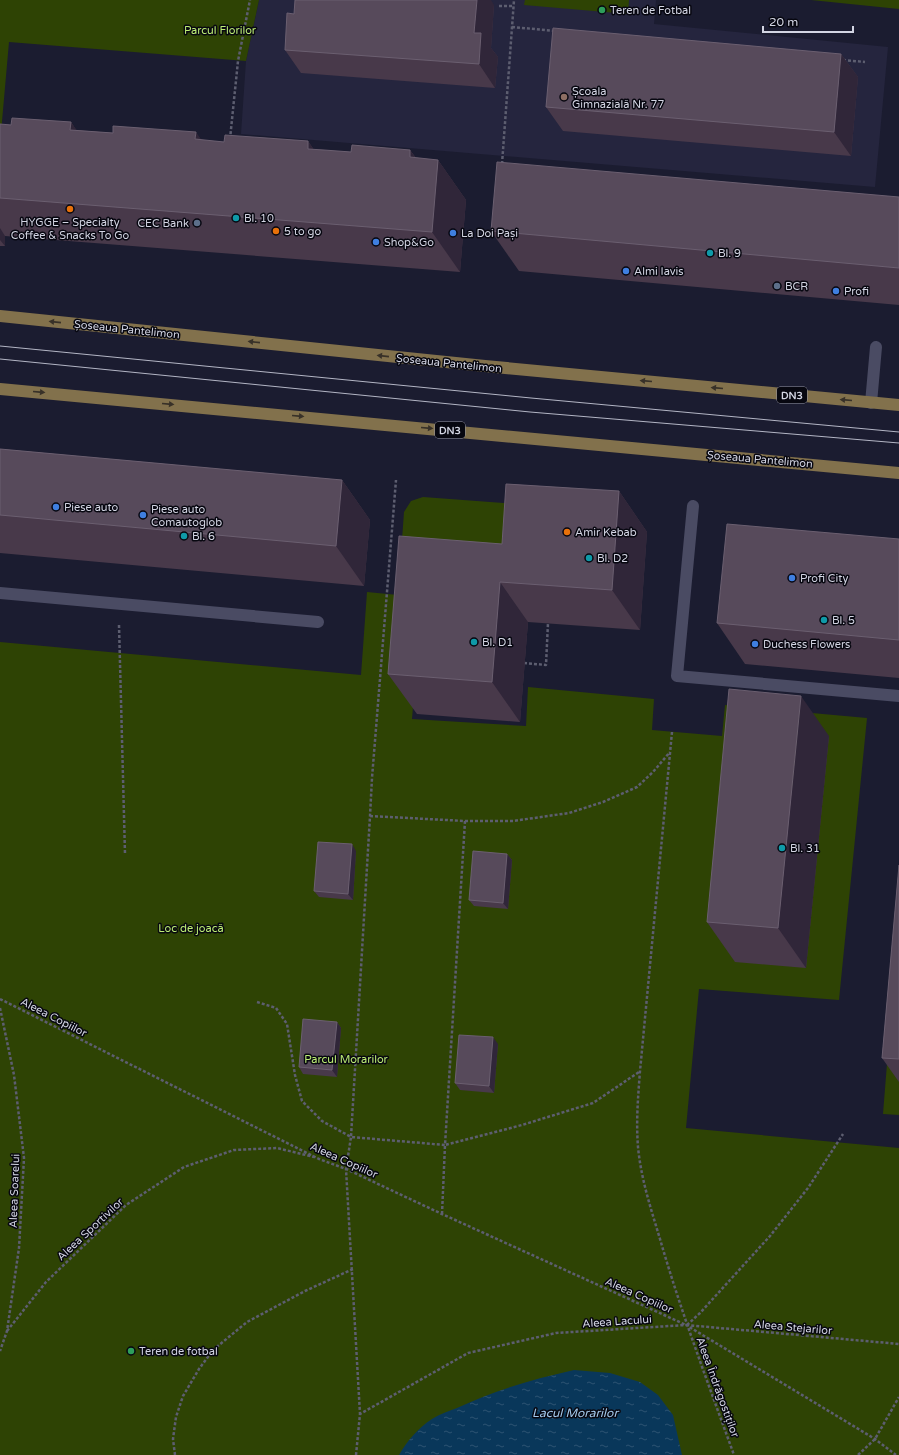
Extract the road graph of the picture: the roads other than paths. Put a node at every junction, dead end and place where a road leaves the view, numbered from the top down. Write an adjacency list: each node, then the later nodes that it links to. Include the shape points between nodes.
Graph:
1 (0, 316): 4 (main road, Șoseaua Pantelimon / DN3, one-way to 1, via 485,366)
2 (876, 347): 4 (lane)
3 (0, 389): 6 (main road, Șoseaua Pantelimon / DN3, one-way to 6)
4 (871, 402): 5 (main road, Șoseaua Pantelimon / DN3)
5 (899, 405)
6 (899, 473)
7 (693, 506): 10 (lane, via 677,676)
8 (0, 593): 9 (lane)
9 (318, 622)
10 (899, 696)

